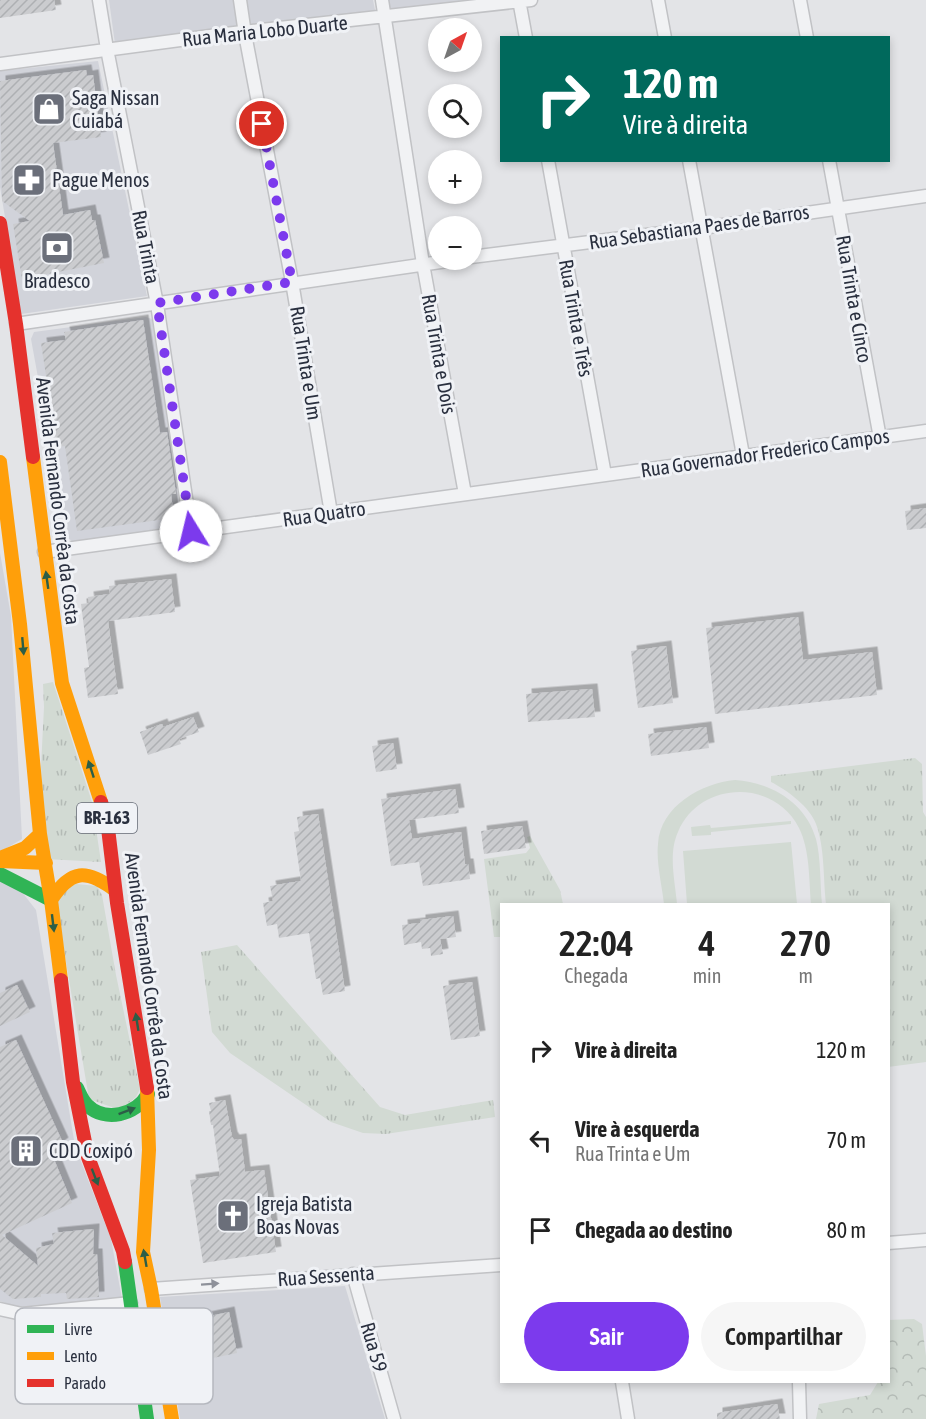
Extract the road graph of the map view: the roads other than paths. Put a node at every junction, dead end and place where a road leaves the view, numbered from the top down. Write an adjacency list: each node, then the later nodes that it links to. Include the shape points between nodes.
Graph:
1 (99, 0): 12 (street, Rua Trinta)
2 (240, 0): 8 (street, Rua Trinta e Um)
3 (382, 0): 7 (street, Rua Trinta e Dois)
4 (523, 0): 7 (street, Rua Maria Lobo Duarte); 9 (street)
5 (658, 0): 10 (street)
6 (800, 0): 11 (street)
7 (385, 17): 8 (street, Rua Maria Lobo Duarte); 24 (street, Rua Trinta e Dois)
8 (245, 33): 12 (street, Rua Maria Lobo Duarte); 25 (street, Rua Trinta e Um)
9 (526, 36)
10 (665, 36)
11 (807, 36)
12 (107, 49): 13 (street, Rua Maria Lobo Duarte); 26 (street, Rua Trinta)
13 (0, 64)
14 (548, 162): 21 (street, Rua Trinta e Três)
15 (689, 162): 20 (street)
16 (829, 162): 18 (street, Rua Trinta e Cinco)
17 (926, 196): 18 (street, Rua Sebastiana Paes de Barros)
18 (838, 208): 20 (street, Rua Sebastiana Paes de Barros); 29 (street, Rua Trinta e Cinco)
19 (0, 223): 27 (main road, Avenida Fernando Corrêa da Costa / BR-163)
20 (702, 228): 21 (street, Rua Sebastiana Paes de Barros); 30 (street)
21 (563, 245): 22 (street, Rua Sebastiana Paes de Barros); 32 (street, Rua Trinta e Três)
22 (482, 256)
23 (428, 263): 24 (street)
24 (423, 264): 25 (street); 33 (street, Rua Trinta e Dois)
25 (292, 282): 26 (street); 34 (street, Rua Trinta e Um)
26 (157, 303): 27 (street); 35 (street, Rua Trinta)
27 (16, 324): 36 (main road, Avenida Fernando Corrêa da Costa / BR-163)
28 (926, 431): 29 (street, Rua Governador Frederico Campos)
29 (880, 438): 30 (street, Rua Governador Frederico Campos)
30 (742, 455): 32 (street, Rua Governador Frederico Campos)
31 (0, 462): 37 (main road, one-way to 37, via 21,624)
32 (604, 475): 33 (street, Rua Quatro)
33 (465, 494): 34 (street, Rua Quatro)
34 (330, 513): 35 (street, Rua Quatro)
35 (191, 531): 36 (street, Rua Quatro)
36 (44, 552): 42 (main road, Avenida Fernando Corrêa da Costa / BR-163, one-way to 36, via 107,820 62,683)
37 (40, 834): 38 (main road, via 25,848); 39 (main road)
38 (0, 859): 39 (main road)
39 (46, 863): 41 (main road); 43 (main road)
40 (0, 874): 43 (main road)
41 (84, 874): 42 (main road, via 101,879); 43 (main road, via 60,884)
42 (115, 890): 45 (main road, Avenida Fernando Corrêa da Costa / BR-163, one-way to 42)
43 (51, 900): 44 (main road, one-way to 44)
44 (73, 1082): 45 (main road, one-way to 45, via 87,1105 97,1112 115,1115 131,1112); 51 (main road, one-way to 51, via 88,1157 123,1251)
45 (148, 1094): 50 (main road, Avenida Fernando Corrêa da Costa / BR-163, one-way to 45, via 143,1252 150,1150)
46 (926, 1240): 47 (street)
47 (890, 1243)
48 (500, 1265): 49 (street, Rua Sessenta)
49 (353, 1274): 50 (street, Rua Sessenta, one-way to 49); 63 (street, Rua 59)
50 (151, 1288): 54 (main road, Avenida Fernando Corrêa da Costa / BR-163)
51 (131, 1303): 52 (street); 53 (main road)
52 (81, 1308)
53 (132, 1308)
54 (154, 1308)
55 (0, 1309): 56 (street)
56 (15, 1312)
57 (622, 1383): 64 (street)
58 (799, 1383): 65 (street)
59 (145, 1404): 61 (main road)
60 (170, 1404): 62 (main road, Avenida Fernando Corrêa da Costa / BR-163)
61 (147, 1419)
62 (172, 1419)
63 (394, 1419)
64 (627, 1419)
65 (800, 1419)

